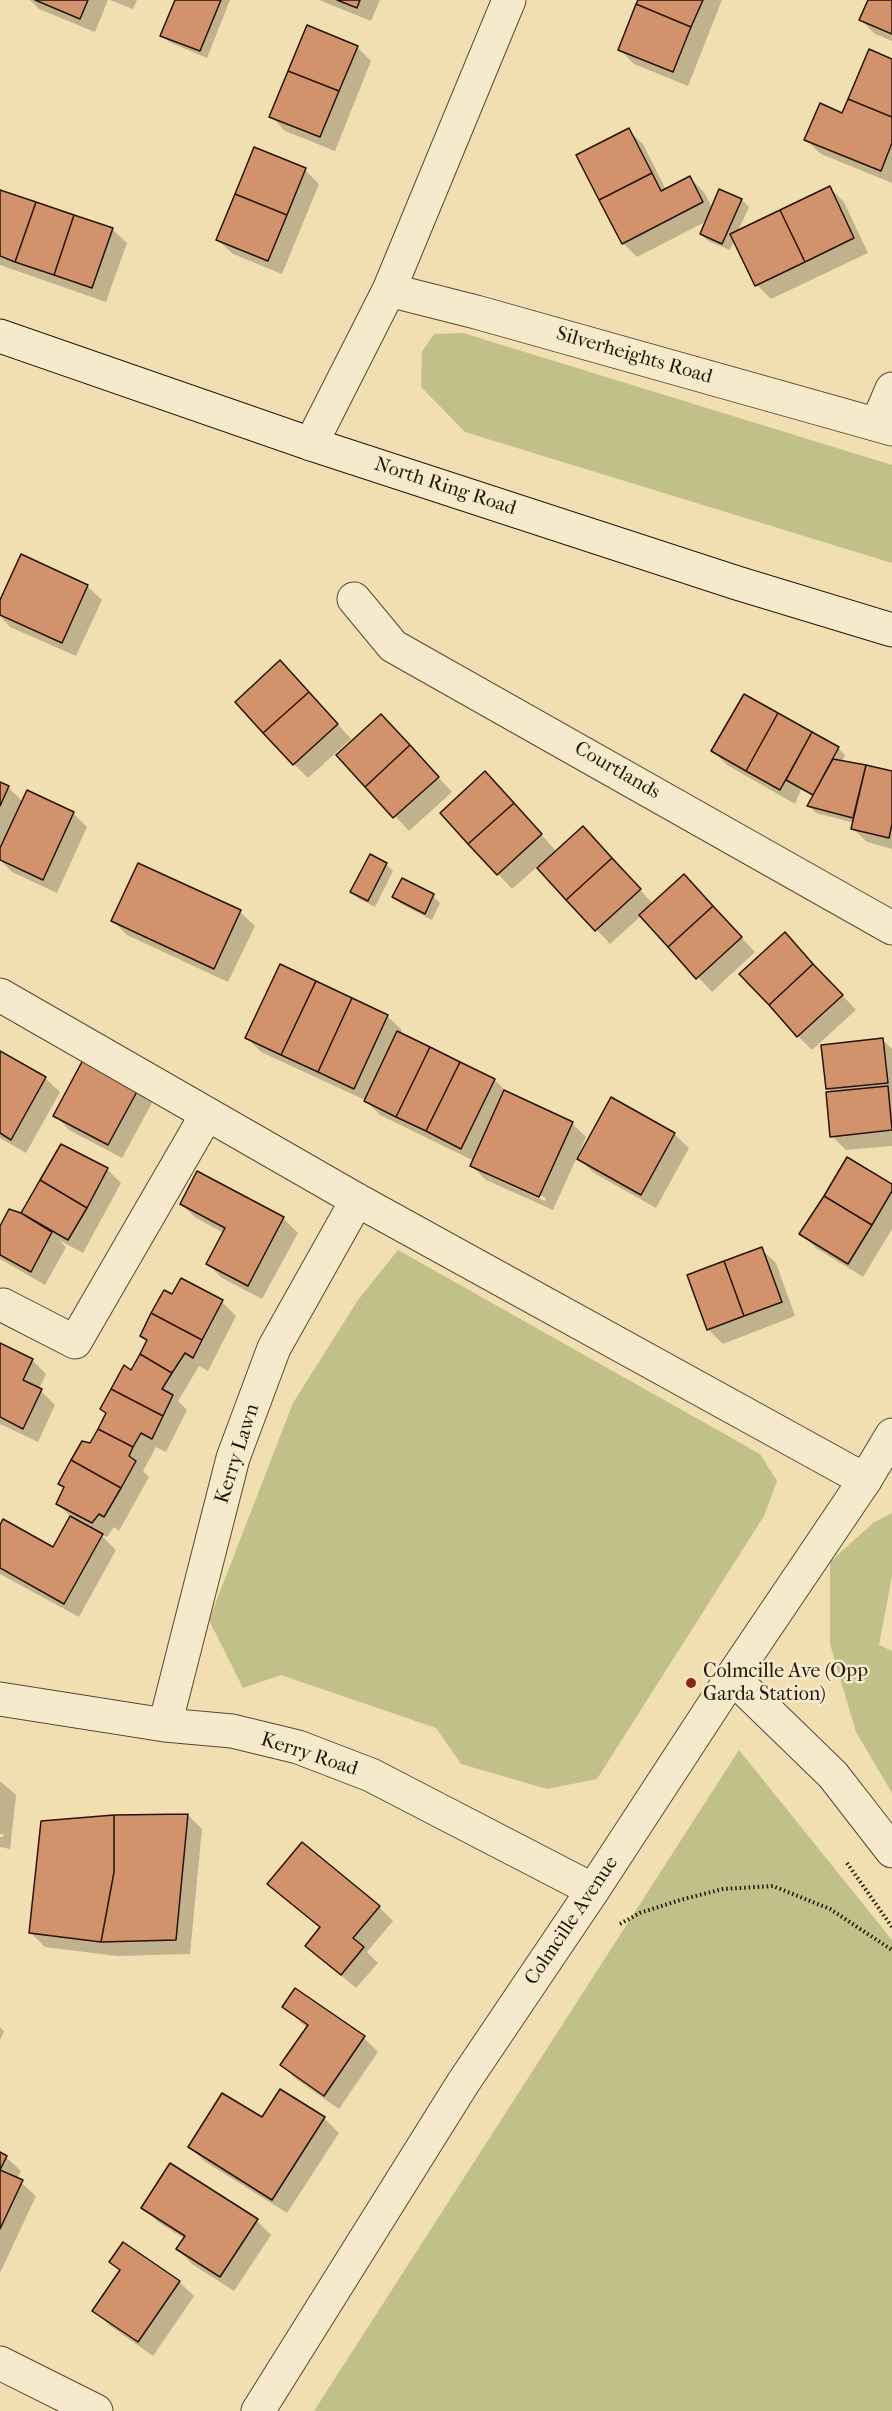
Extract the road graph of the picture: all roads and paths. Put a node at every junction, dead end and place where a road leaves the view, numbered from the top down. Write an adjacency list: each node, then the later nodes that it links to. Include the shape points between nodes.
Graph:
1 (509, 0): 2 (street)
2 (389, 290): 5 (street, Silverheights Road); 6 (street)
3 (0, 336): 6 (street, North Ring Road)
4 (892, 389): 5 (street)
5 (885, 427)
6 (311, 444): 8 (street, North Ring Road, via 737,584)
7 (354, 599): 9 (street, Courtlands, via 393,646)
8 (892, 630)
9 (892, 928)
10 (0, 995): 11 (street)
11 (207, 1114): 12 (street); 13 (street, via 75,1342)
12 (357, 1200): 15 (street); 18 (street, Kerry Lawn, via 274,1348 237,1447)
13 (3, 1305)
14 (892, 1435): 15 (street, Colmcille Avenue)
15 (865, 1480): 16 (street, Colmcille Avenue)
16 (732, 1677): 19 (street, via 832,1775); 21 (street, Colmcille Avenue)
17 (0, 1699): 18 (street, Kerry Road)
18 (165, 1725): 21 (street, Kerry Road, via 232,1731 298,1747 340,1763 371,1775)
19 (892, 1851)
20 (842, 1855): 23 (path)
21 (593, 1890): 27 (street, Colmcille Avenue, via 463,2083)
22 (617, 1926): 24 (path, via 640,1913 723,1889 773,1886 830,1909)
23 (892, 1927)
24 (892, 1950)
25 (0, 2363): 26 (street)
26 (96, 2411)
27 (258, 2411)

